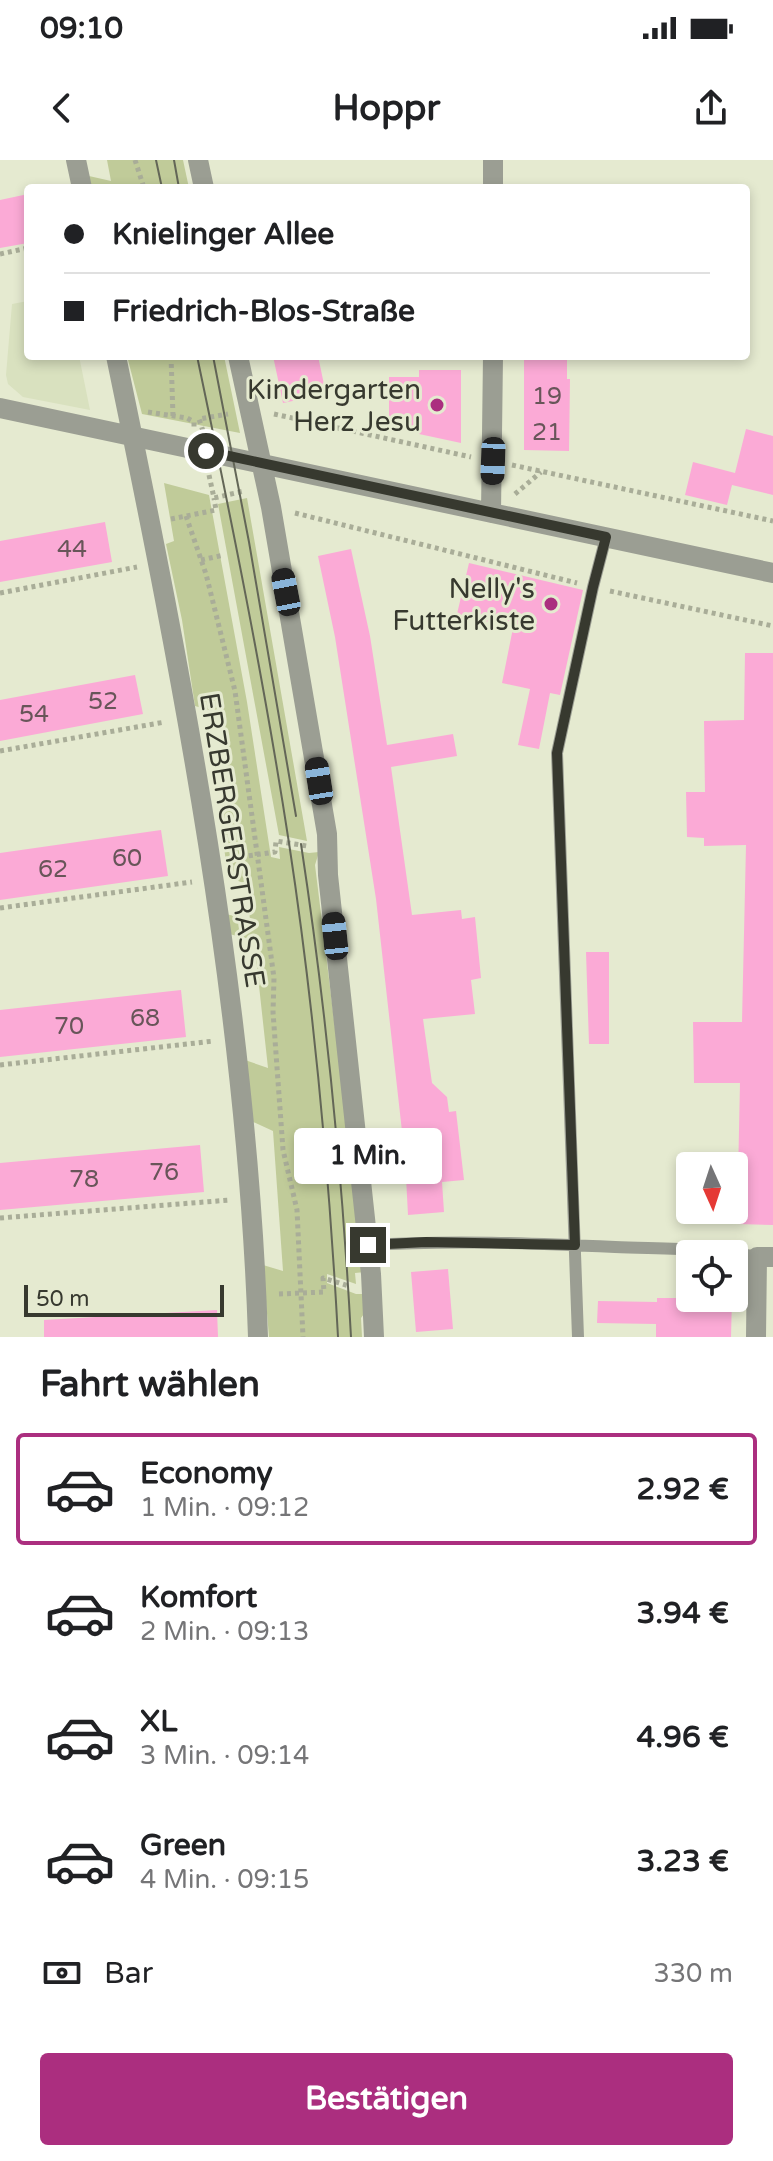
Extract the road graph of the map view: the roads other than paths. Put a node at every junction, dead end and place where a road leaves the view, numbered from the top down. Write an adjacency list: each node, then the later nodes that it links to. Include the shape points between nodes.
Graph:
1 (76, 160): 4 (street)
2 (198, 160): 5 (street)
3 (493, 160): 6 (street)
4 (81, 184)
5 (203, 184)
6 (493, 184)
7 (117, 360): 11 (street, ERZBERGERSTRASSE)
8 (239, 360): 12 (street)
9 (493, 360): 13 (street)
10 (0, 408): 11 (street)
11 (132, 434): 12 (street, via 200,442); 19 (street, ERZBERGERSTRASSE, via 211,861 236,1048)
12 (262, 464): 13 (street); 16 (street, via 327,834)
13 (491, 513): 14 (street)
14 (606, 537): 15 (street); 17 (lane, via 557,753)
15 (773, 573)
16 (368, 1245): 17 (lane); 20 (street)
17 (575, 1245): 18 (lane); 21 (lane)
18 (765, 1257): 22 (street)
19 (258, 1337)
20 (374, 1337)
21 (578, 1337)
22 (756, 1337)

